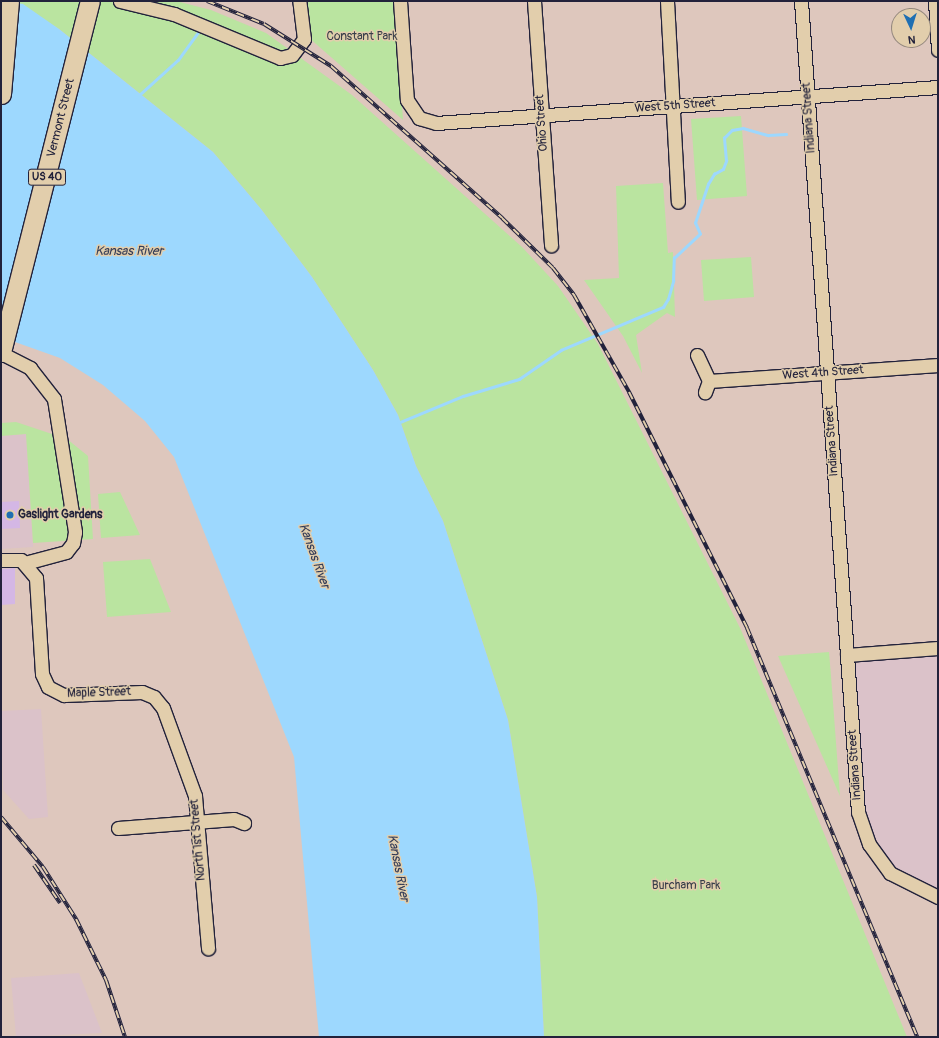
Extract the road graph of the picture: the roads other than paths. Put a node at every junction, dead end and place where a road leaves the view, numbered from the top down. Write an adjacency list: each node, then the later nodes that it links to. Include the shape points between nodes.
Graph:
1 (9, 1): 12 (highway)
2 (90, 1): 18 (highway, Vermont Street / US 40)
3 (120, 1): 4 (street, via 174,14 278,58 291,56 304,39)
4 (298, 1)
5 (400, 1): 15 (street, West 5th Street, via 407,100 414,113 436,123)
6 (534, 1): 15 (street, Ohio Street)
7 (667, 1): 14 (street)
8 (801, 1): 13 (street, Indiana Street)
9 (934, 1): 10 (street)
10 (938, 50)
11 (938, 87): 13 (street, West 5th Street)
12 (1, 94)
13 (807, 96): 14 (street, West 5th Street); 21 (street, Indiana Street)
14 (674, 106): 15 (street, West 5th Street); 16 (street)
15 (542, 116): 17 (street, Ohio Street)
16 (678, 202)
17 (551, 245)
18 (1, 352): 23 (street, via 30,368 54,398 75,532 73,543 66,552)
19 (696, 355): 21 (street, West 4th Street, via 707,387)
20 (938, 365): 21 (street, West 4th Street)
21 (827, 373): 25 (street, Indiana Street)
22 (1, 560): 23 (street, via 15,558)
23 (25, 563): 26 (street, Maple Street, via 37,582 42,674 50,688 64,695 135,691)
24 (938, 648): 25 (street)
25 (847, 655): 30 (street, Indiana Street, via 858,812 869,844 890,873)
26 (150, 695): 27 (street, North 1st Street, via 163,708 193,787)
27 (198, 822): 28 (street, via 234,818); 29 (street); 31 (street, North 1st Street)
28 (244, 822)
29 (118, 828)
30 (938, 897)
31 (208, 948)

